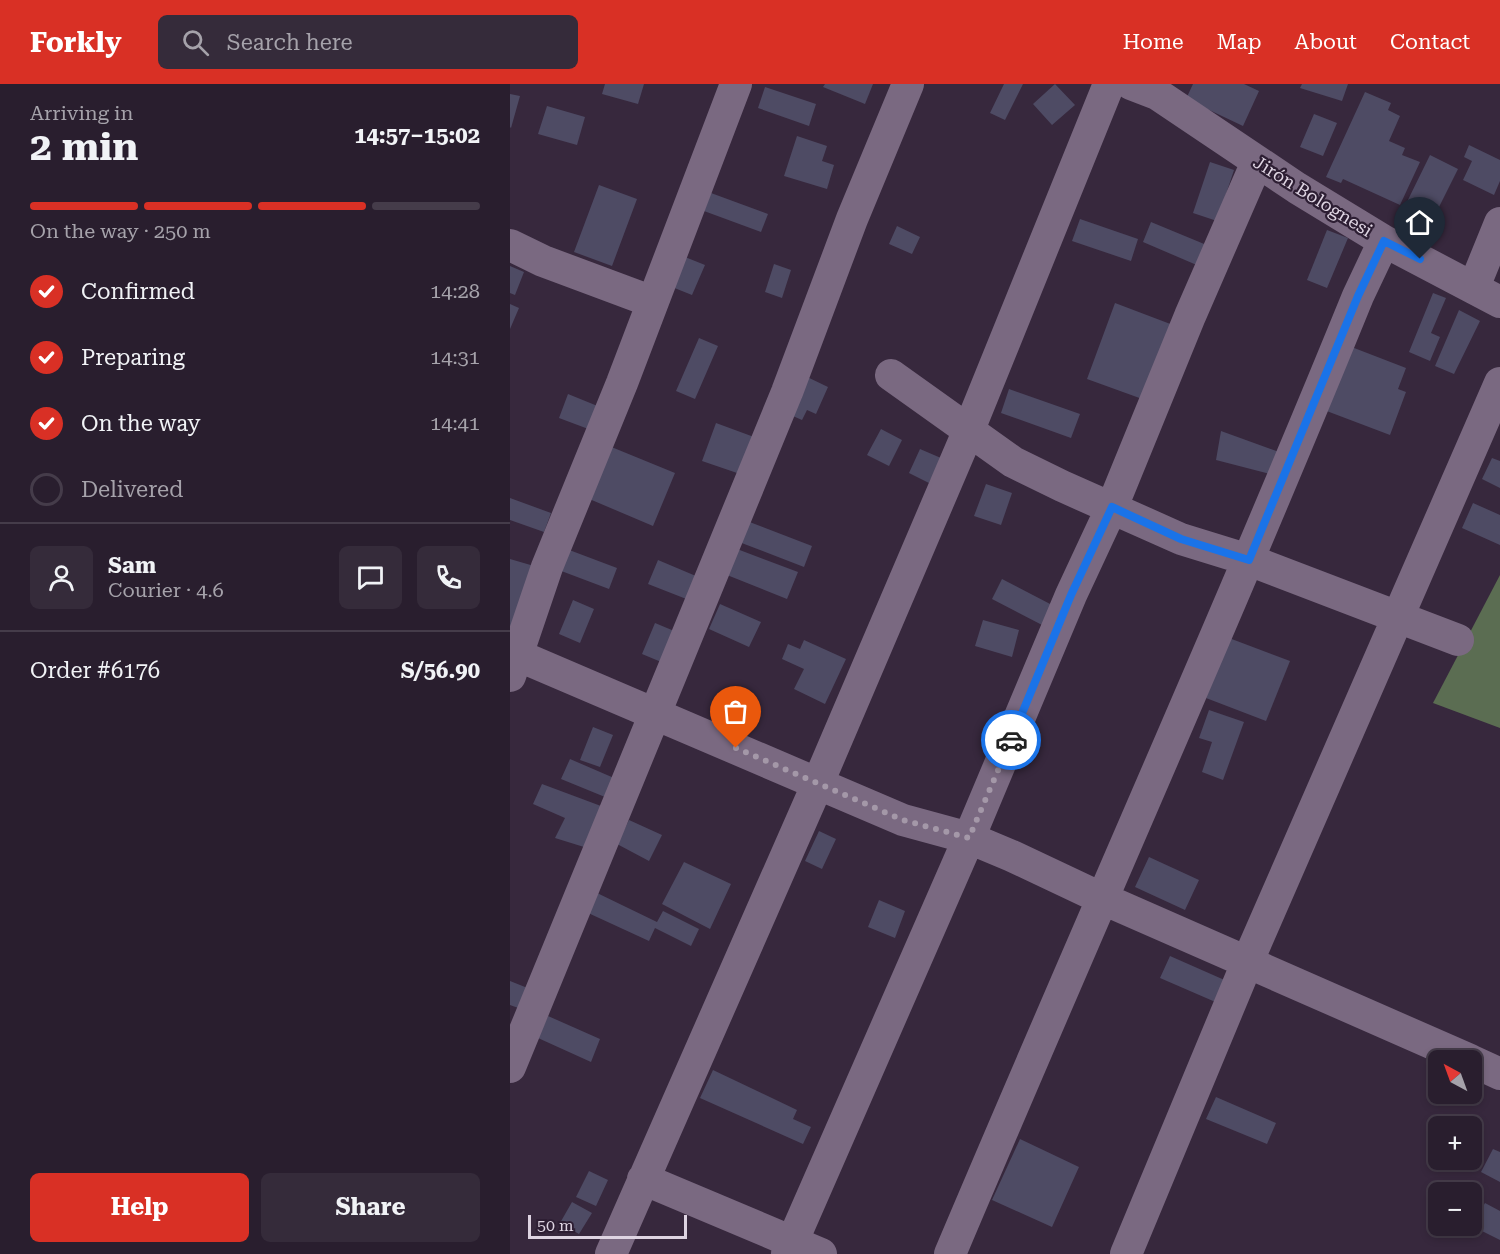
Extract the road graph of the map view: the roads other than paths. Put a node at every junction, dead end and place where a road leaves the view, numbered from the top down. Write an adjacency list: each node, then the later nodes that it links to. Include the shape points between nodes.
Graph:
1 (736, 84): 10 (street)
2 (908, 84): 19 (street, via 787,392)
3 (1109, 84): 13 (street)
4 (1150, 87): 5 (street, Jirón Bolognesi)
5 (1257, 162): 7 (street, Jirón Bolognesi); 14 (street)
6 (1500, 223): 9 (street)
7 (1384, 241): 9 (street, Jirón Bolognesi); 15 (street)
8 (510, 245): 10 (street)
9 (1487, 295)
10 (653, 302): 18 (street)
11 (891, 375): 13 (street)
12 (1500, 383): 16 (street)
13 (968, 432): 14 (street, via 1013,462); 20 (street)
14 (1112, 507): 15 (street, via 1181,539); 21 (street)
15 (1249, 560): 16 (street); 22 (street)
16 (1397, 615): 17 (street); 23 (street)
17 (1458, 640)
18 (513, 661): 19 (street)
19 (654, 713): 20 (street); 26 (street)
20 (818, 783): 21 (street, via 903,820); 28 (street)
21 (969, 838): 22 (street); 29 (street)
22 (1101, 898): 23 (street); 32 (street)
23 (1247, 963): 24 (street); 33 (street)
24 (1446, 1050)
25 (1482, 1066): 27 (street)
26 (510, 1067)
27 (1500, 1074)
28 (643, 1179): 29 (street); 30 (street)
29 (790, 1248): 31 (street)
30 (611, 1254)
31 (821, 1254)
32 (950, 1254)
33 (1126, 1254)

